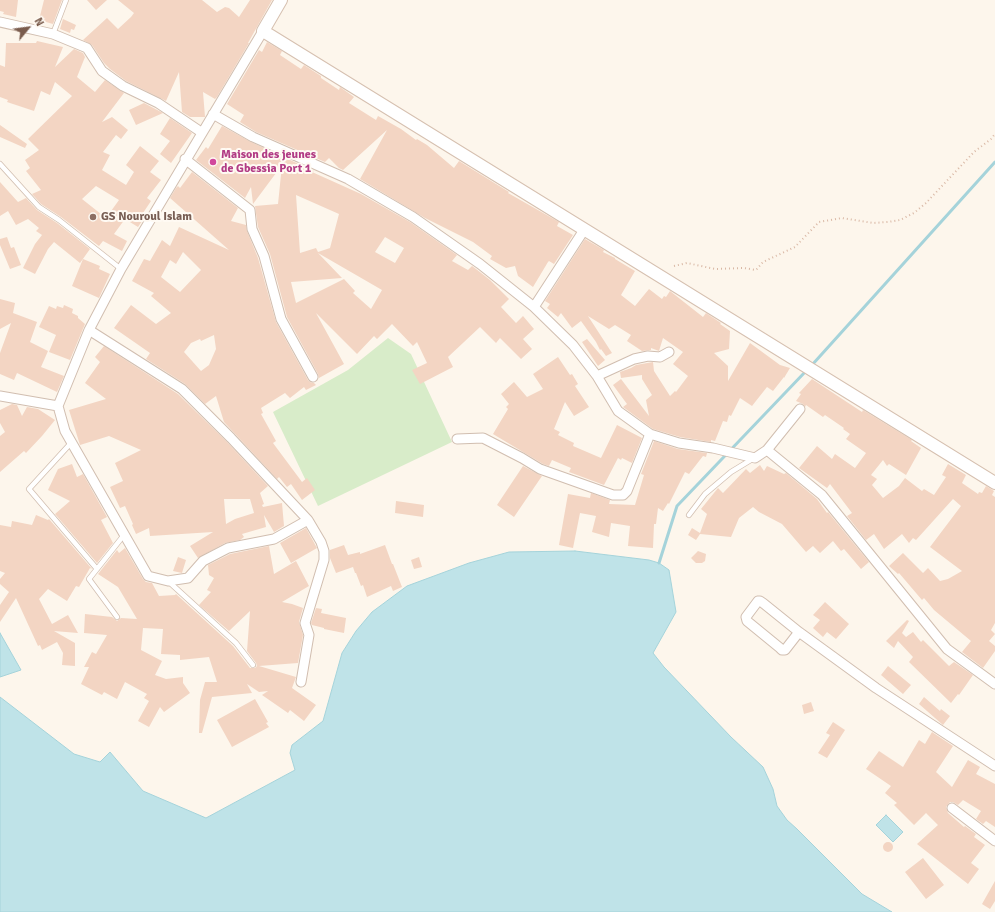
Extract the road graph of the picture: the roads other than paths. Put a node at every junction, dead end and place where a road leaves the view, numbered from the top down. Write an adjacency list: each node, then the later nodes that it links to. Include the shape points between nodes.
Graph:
1 (66, 0): 5 (lane)
2 (281, 0): 4 (street)
3 (0, 22): 5 (street)
4 (263, 31): 6 (street); 10 (street)
5 (53, 34): 7 (street, via 87,48 102,71 123,86 158,103)
6 (213, 114): 7 (street); 12 (street, via 253,137 348,179 413,217 480,264)
7 (201, 132): 8 (street)
8 (185, 159): 11 (street); 16 (street, via 250,210 252,229 264,256 281,319)
9 (0, 164): 11 (lane, via 39,207)
10 (584, 230): 12 (street); 25 (street)
11 (121, 269): 13 (street)
12 (534, 307): 15 (street, via 573,345)
13 (89, 330): 18 (street); 27 (street, via 182,390)
14 (669, 352): 15 (street, via 660,357 634,359)
15 (597, 376): 20 (street, via 618,411)
16 (313, 377)
17 (0, 396): 18 (street)
18 (58, 406): 22 (street)
19 (800, 410): 23 (street)
20 (650, 434): 21 (street, via 627,491 619,496 540,470 483,438); 24 (street, via 679,443)
21 (457, 439)
22 (71, 443): 28 (street); 29 (lane, via 29,489)
23 (767, 450): 24 (street); 35 (street, via 822,495 947,649)
24 (755, 458): 26 (lane, via 731,472 705,494)
25 (995, 484)
26 (689, 515)
27 (308, 520): 30 (street, via 274,539 228,548 202,561 188,578); 34 (street, via 321,542 324,560 305,623 309,635)
28 (124, 535): 29 (lane); 30 (street, via 148,576)
29 (97, 569): 31 (lane, via 89,579)
30 (168, 581): 33 (lane, via 236,643)
31 (117, 617)
32 (799, 632): 32 (street, via 785,650 782,650 747,621 746,617 760,601); 36 (street, via 876,688)
33 (253, 665)
34 (301, 682)
35 (995, 684)
36 (995, 766)
37 (952, 808): 38 (street)
38 (995, 841)

